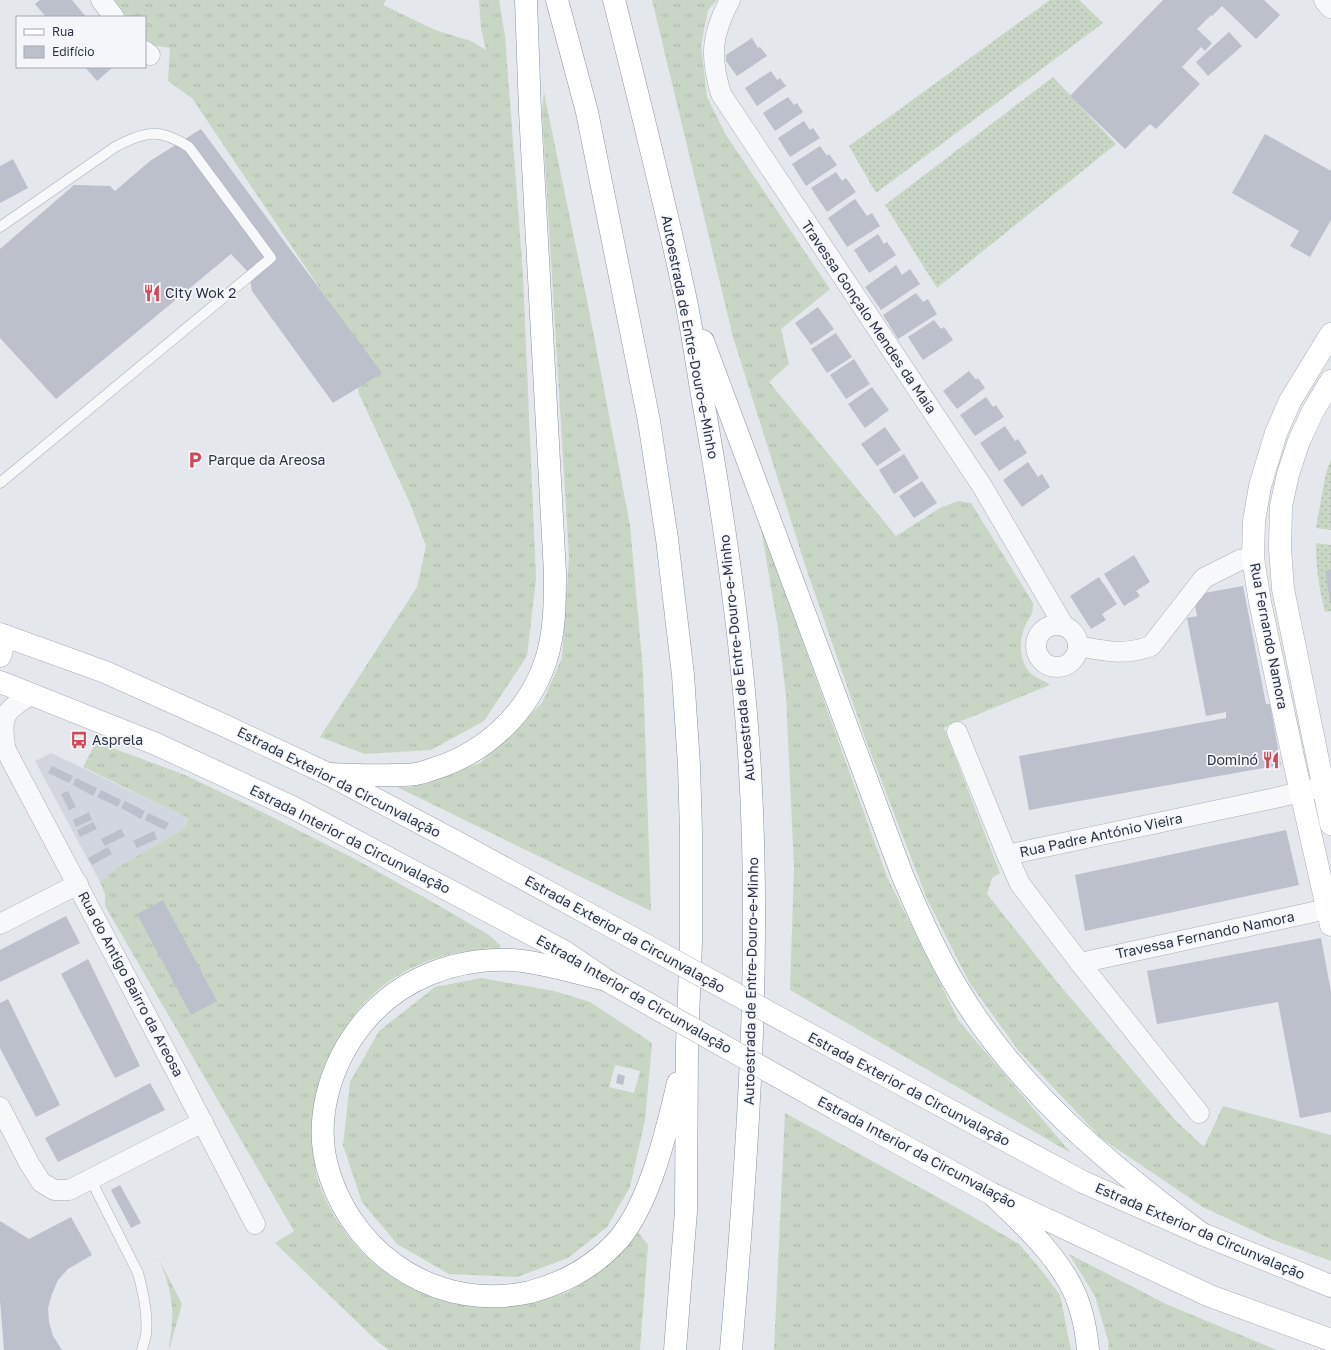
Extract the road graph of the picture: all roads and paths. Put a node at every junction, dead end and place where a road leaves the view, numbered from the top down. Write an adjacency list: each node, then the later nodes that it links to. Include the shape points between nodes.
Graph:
1 (101, 0): 8 (street)
2 (526, 0): 22 (main road, via 555,573 555,608 547,659 540,678 509,723 469,754 445,766 416,774)
3 (557, 0): 32 (main road, via 587,112 649,422 668,539 683,676 691,832 691,942)
4 (614, 0): 10 (main road, Autoestrada de Entre-Douro-e-Minho)
5 (730, 0): 15 (street, Travessa Gonçalo Mendes da Maia, via 720,18 715,36 715,75 721,94 982,486)
6 (1325, 0): 7 (street)
7 (1331, 7)
8 (113, 16)
9 (0, 227): 13 (lane, via 115,147 136,136 156,133 174,138 189,148 271,258)
10 (684, 290): 39 (main road, via 903,877 938,954 956,986 998,1047 1043,1099 1096,1149); 41 (main road, Autoestrada de Entre-Douro-e-Minho, via 727,541 746,708 751,789 754,946 752,1034)
11 (1331, 334): 14 (main road, Rua Fernando Namora, via 1290,401 1276,433 1260,486 1254,521)
12 (1331, 381): 23 (main road, Rua Fernando Namora, via 1299,441 1288,474 1281,506 1280,548 1283,589)
13 (0, 483)
14 (1253, 558): 17 (street, via 1240,560 1204,578 1151,646 1126,653); 24 (main road, Rua Fernando Namora)
15 (1064, 626): 17 (street, Travessa Gonçalo Mendes da Maia, via 1074,634); 17 (street, via 1050,626 1040,634 1037,648 1042,660 1048,664 1062,666 1073,659)
16 (2, 642): 22 (main road, Estrada Exterior da Circunvalação, via 105,672)
17 (1078, 646)
18 (0, 682): 19 (main road, Estrada Interior da Circunvalação)
19 (32, 694): 21 (street, Rua do Antigo Bairro da Areosa, via 5,715); 31 (main road, Estrada Interior da Circunvalação, via 156,744 292,807 565,952)
20 (957, 732): 26 (street)
21 (2, 742): 27 (street, Rua do Antigo Bairro da Areosa)
22 (328, 774): 39 (main road, Estrada Exterior da Circunvalação, bridge, via 1083,1182)
23 (1323, 787): 24 (street, Rua Padre António Vieira); 25 (main road, Rua Fernando Namora)
24 (1301, 793): 26 (street, Rua Padre António Vieira); 28 (main road, Rua Fernando Namora)
25 (1331, 824)
26 (1007, 855): 30 (street, Rua Padre António Vieira, via 1020,884)
27 (78, 884): 29 (street); 35 (street, Rua do Antigo Bairro da Areosa)
28 (1330, 914): 30 (street, Travessa Fernando Namora)
29 (0, 924)
30 (1080, 963): 34 (street, Rua Padre António Vieira)
31 (606, 980): 32 (main road, via 514,960 479,961 452,966 404,986 386,999 357,1031 334,1069 328,1091 323,1129 325,1158 339,1198 350,1217 366,1239 390,1263 433,1286 460,1294 487,1297 516,1295 542,1289 568,1279 588,1267 620,1237 642,1200 669,1122); 37 (main road, Estrada Interior da Circunvalação, bridge)
32 (687, 1045): 44 (main road, via 686,1211)
33 (0, 1107): 36 (street, via 41,1182 54,1190 69,1190)
34 (1199, 1113)
35 (203, 1122): 36 (street); 38 (street, Rua do Antigo Bairro da Areosa)
36 (91, 1180): 43 (lane, via 138,1273 147,1324)
37 (992, 1194): 42 (main road, Estrada Interior da Circunvalação, via 1210,1296); 47 (main road, via 1040,1243 1070,1282 1086,1331)
38 (255, 1224)
39 (1202, 1234): 40 (main road, Estrada Exterior da Circunvalação)
40 (1331, 1286)
41 (733, 1324): 45 (main road, Autoestrada de Entre-Douro-e-Minho); 46 (main road)
42 (1331, 1340)
43 (142, 1350)
44 (676, 1350)
45 (731, 1350)
46 (740, 1350)
47 (1088, 1350)

